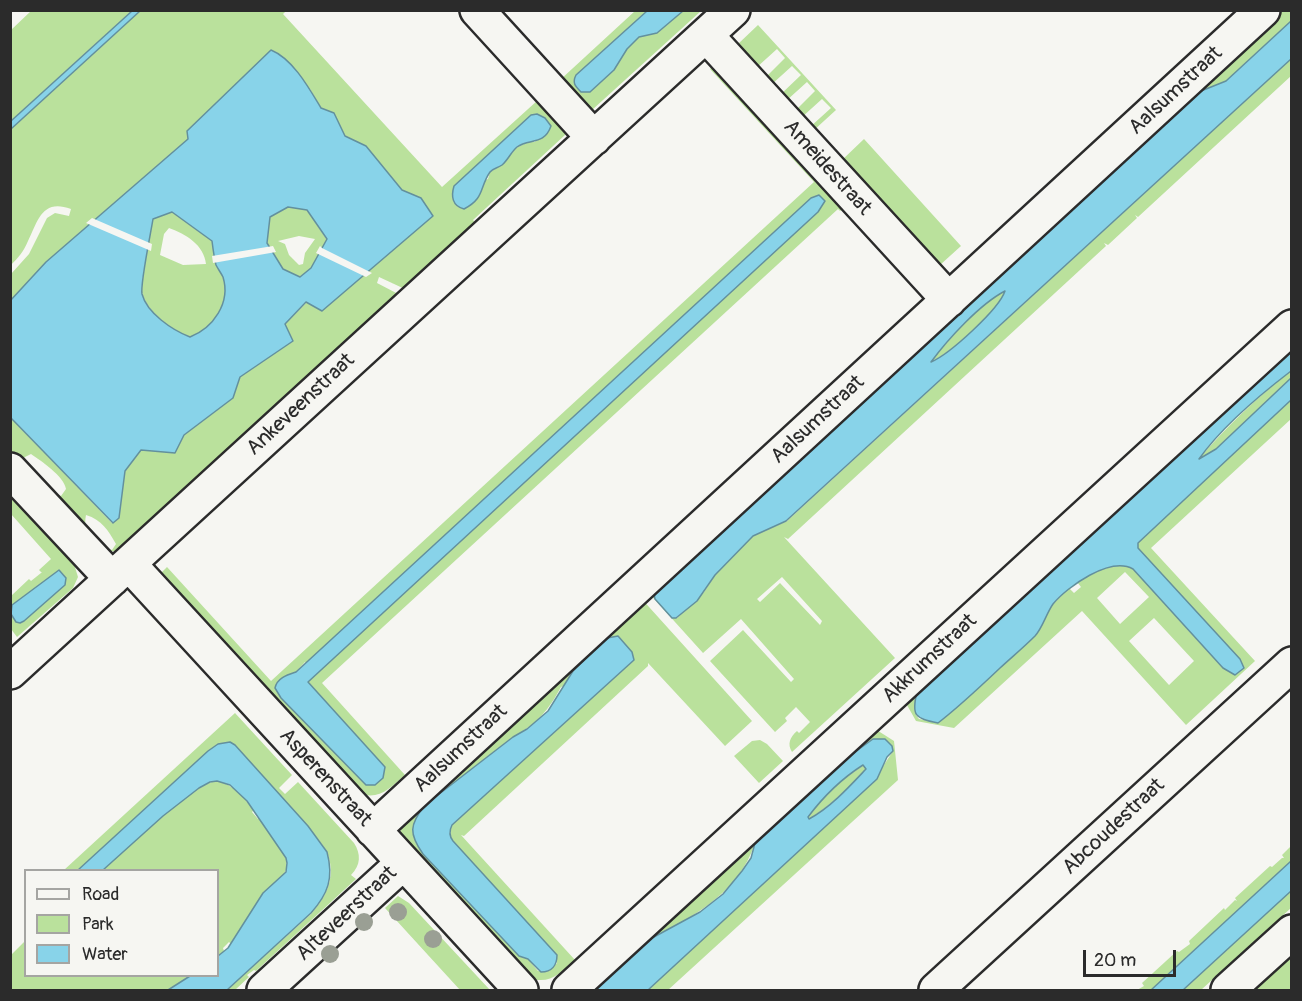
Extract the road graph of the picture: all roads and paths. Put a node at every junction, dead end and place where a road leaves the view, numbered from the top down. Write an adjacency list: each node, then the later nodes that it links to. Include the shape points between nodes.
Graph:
1 (477, 10): 5 (street)
2 (733, 10): 4 (street, Ankeveenstraat)
3 (1263, 10): 6 (street, Aalsumstraat)
4 (706, 35): 5 (street, Ankeveenstraat); 6 (street, Ameidestraat)
5 (594, 138): 9 (street, Ankeveenstraat)
6 (949, 300): 12 (street, Aalsumstraat)
7 (1292, 327): 17 (street, Akkrumstraat)
8 (10, 470): 9 (street, Asperenstraat)
9 (121, 572): 11 (street, Ankeveenstraat); 12 (street, Asperenstraat)
10 (1292, 664): 18 (street, Abcoudestraat)
11 (10, 672)
12 (373, 830): 13 (street, Asperenstraat)
13 (403, 863): 15 (street, Alteveerstraat); 16 (street, Asperenstraat)
14 (1292, 932): 19 (street)
15 (264, 990)
16 (521, 990)
17 (569, 990)
18 (936, 990)
19 (1228, 990)

